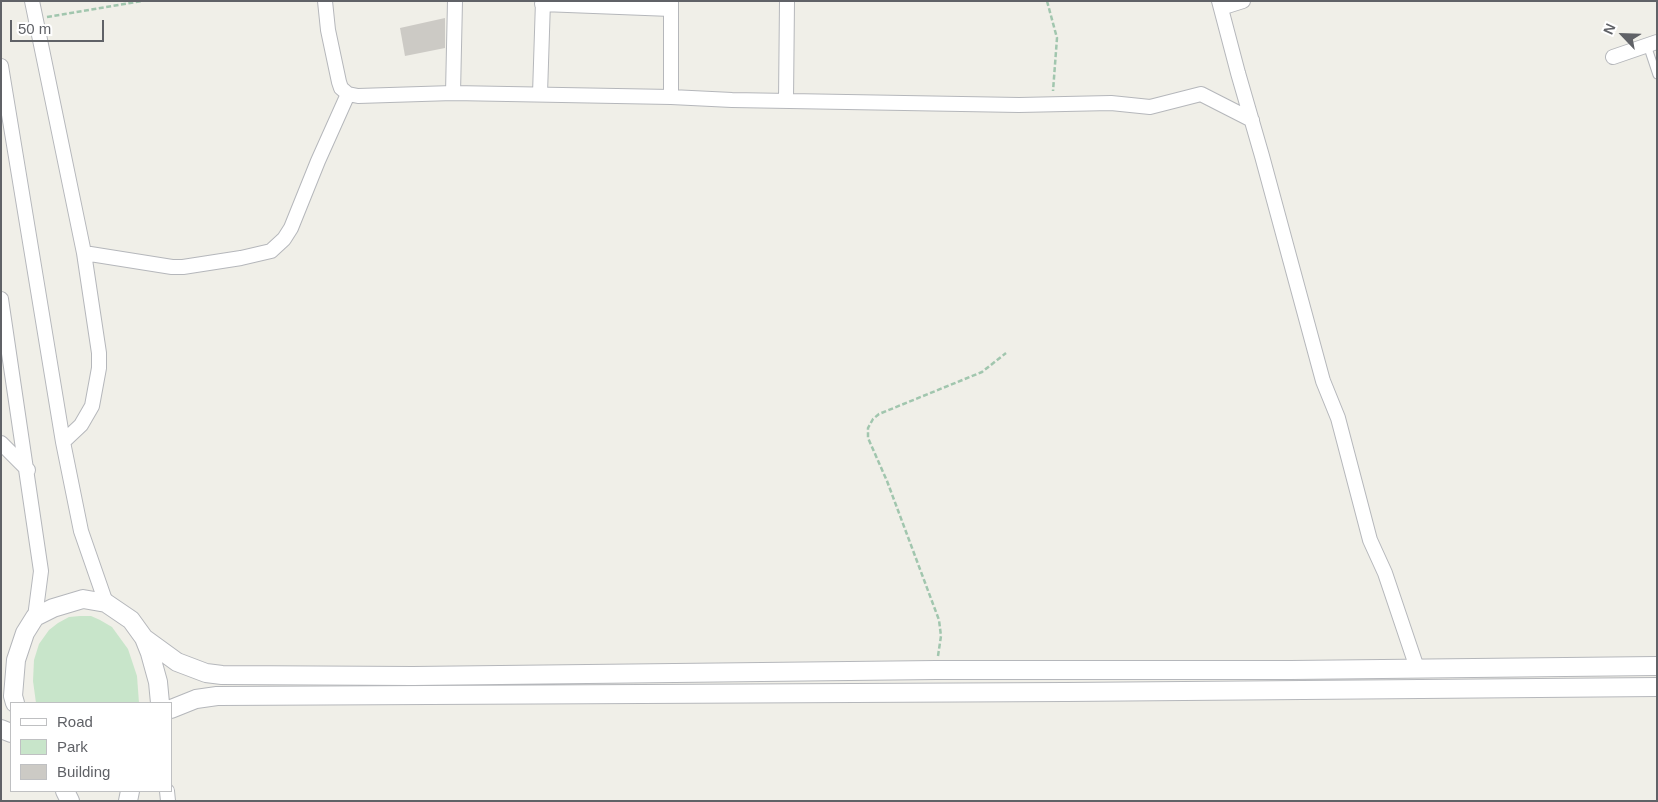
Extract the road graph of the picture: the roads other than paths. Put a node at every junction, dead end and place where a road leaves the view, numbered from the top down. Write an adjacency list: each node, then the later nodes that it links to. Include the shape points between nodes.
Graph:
1 (32, 1): 19 (street)
2 (325, 1): 14 (street, via 339,82)
3 (455, 1): 13 (street)
4 (787, 1): 17 (street)
5 (1243, 1): 8 (street)
6 (542, 3): 7 (street); 15 (street)
7 (671, 5): 16 (street)
8 (1220, 5): 18 (street)
9 (1652, 44): 10 (street); 12 (lane)
10 (1612, 57)
11 (1, 66): 22 (street)
12 (1657, 75)
13 (453, 93): 14 (street); 15 (street)
14 (348, 94): 19 (street, via 291,228 272,251 184,267)
15 (540, 94): 16 (street)
16 (671, 97): 17 (street)
17 (786, 100): 18 (street, via 1052,105 1111,103 1150,107 1201,94)
18 (1252, 120): 30 (street, via 1370,540 1385,573)
19 (84, 254): 22 (street, via 99,368 88,416)
20 (1, 299): 21 (street)
21 (6, 362): 24 (street)
22 (63, 442): 25 (street, via 81,531)
23 (1, 443): 24 (street)
24 (28, 470): 26 (street, via 42,571)
25 (106, 603): 26 (street, via 84,599); 27 (street, via 131,620)
26 (35, 617): 28 (street)
27 (144, 638): 30 (street, via 177,662 206,673 222,675); 33 (street, via 156,675)
28 (8, 664): 32 (street)
29 (1657, 666): 30 (street)
30 (1417, 668)
31 (1657, 687): 34 (street, via 217,696 196,699)
32 (15, 702)
33 (160, 702)
34 (172, 709)

